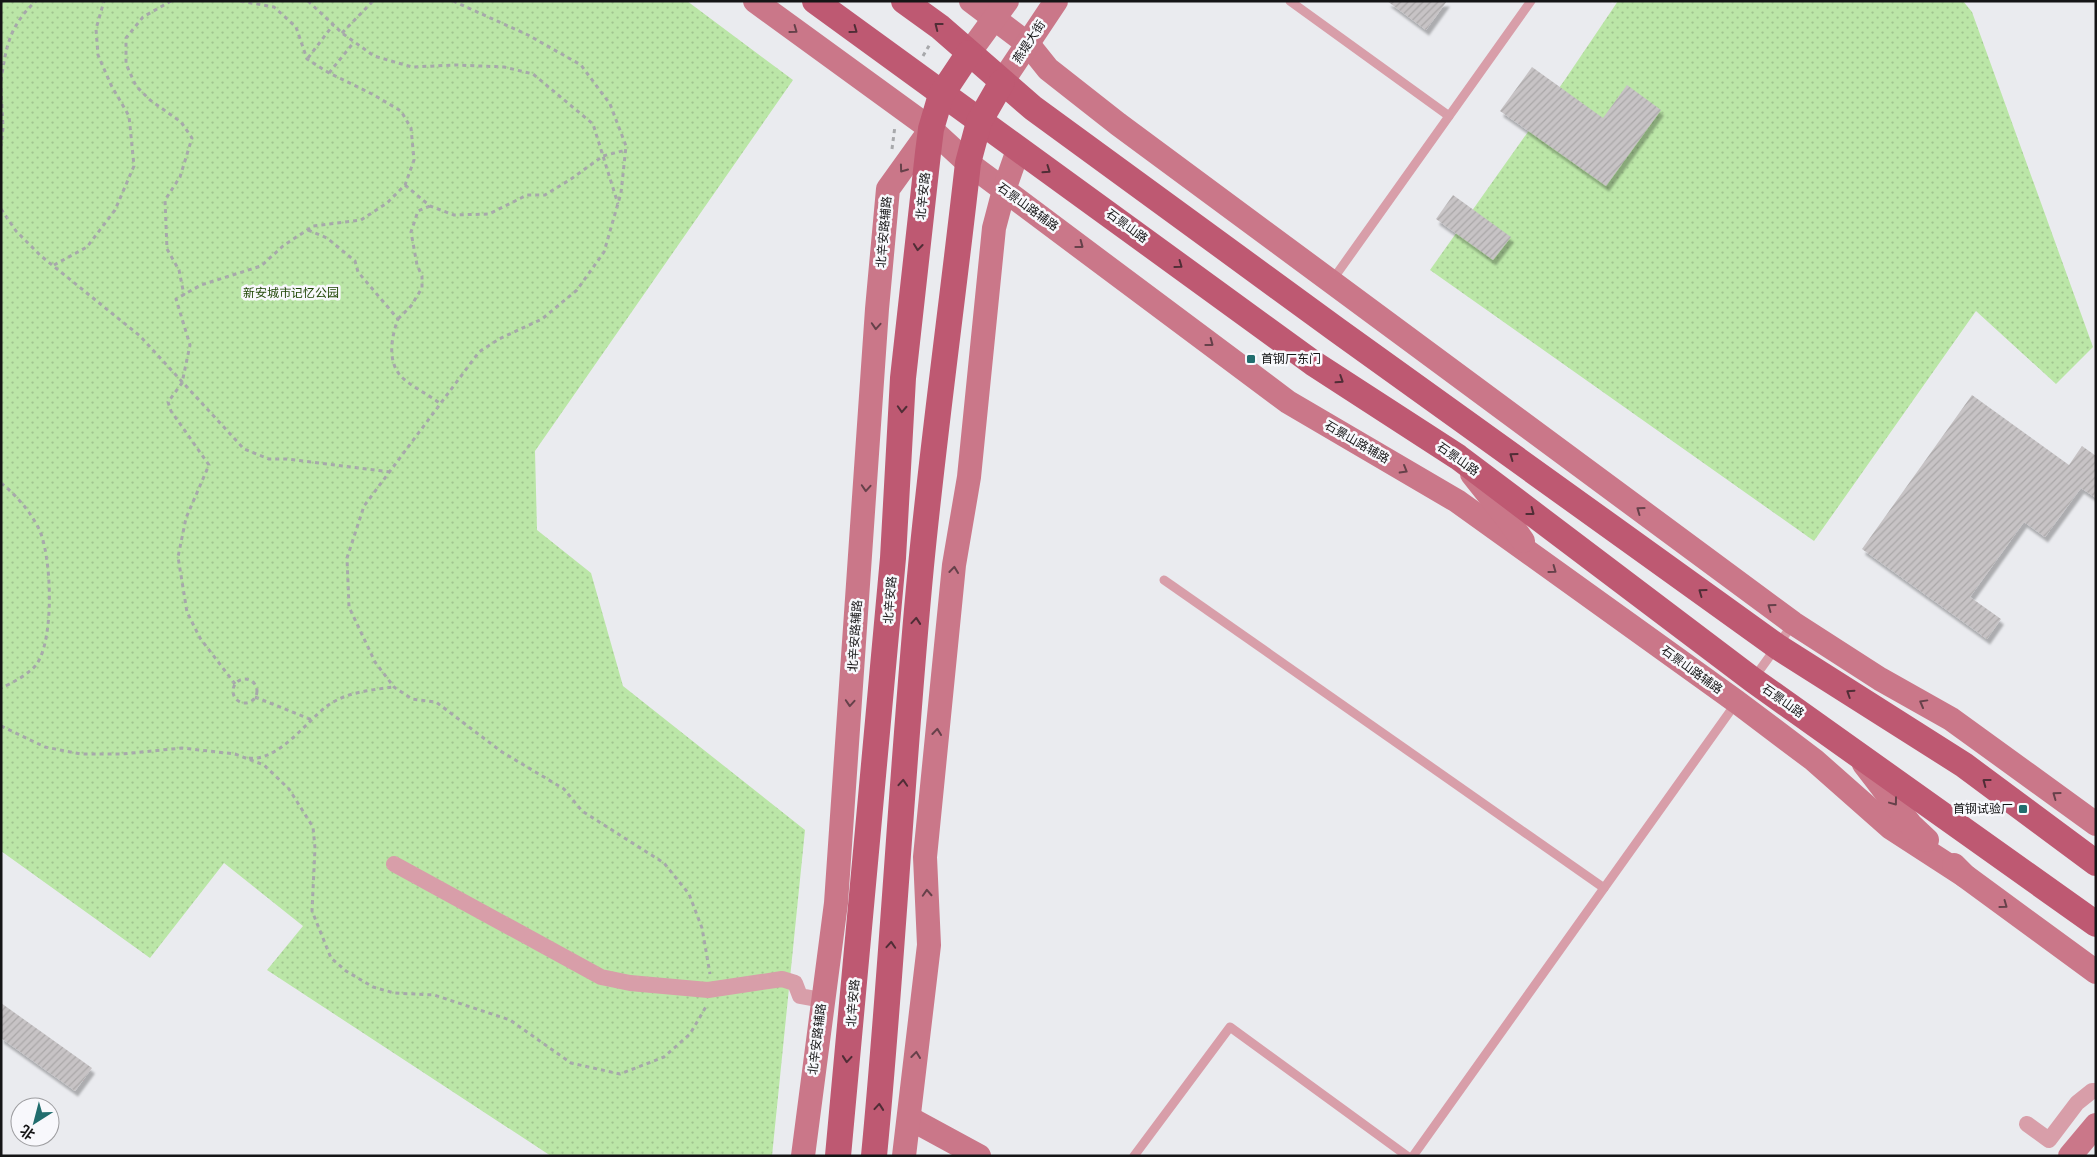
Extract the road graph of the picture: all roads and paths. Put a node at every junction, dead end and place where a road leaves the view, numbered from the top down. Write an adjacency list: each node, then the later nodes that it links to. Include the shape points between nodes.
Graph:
1 (36, 1): 23 (path, via 23,13 6,45)
2 (104, 1): 41 (path, via 96,29 98,55 129,116 134,166 115,210 87,247)
3 (171, 1): 43 (path, via 143,17 126,38 126,64 136,86 181,122 192,138 180,177 165,200 167,249 179,270)
4 (240, 1): 21 (path, via 274,8 296,27)
5 (308, 1): 16 (path)
6 (373, 1): 17 (path)
7 (453, 1): 31 (path, via 528,35 580,65 610,104)
8 (755, 1): 29 (street, 石景山路辅路, one-way to 29)
9 (815, 1): 26 (main road, 石景山路, one-way to 26)
10 (904, 1): 20 (main road, one-way to 10)
11 (971, 1): 15 (street)
12 (1056, 1): 19 (street, 燕堤大街)
13 (1290, 1): 27 (lane)
14 (1531, 1): 27 (lane)
15 (1000, 10): 19 (street); 20 (street)
16 (333, 25): 17 (path); 21 (path)
17 (342, 33): 18 (path)
18 (354, 42): 22 (path); 33 (path, via 374,56 412,67 504,67 533,74 593,124)
19 (1028, 44): 24 (street, 燕堤大街); 42 (street, via 1048,69 1118,124)
20 (969, 53): 24 (main road); 26 (main road, 北辛安路)
21 (307, 58): 22 (path)
22 (329, 73): 35 (path, via 401,112 411,128 414,160)
23 (1, 81)
24 (1002, 82): 28 (main road); 54 (main road, one-way to 24, via 1337,330)
25 (1, 88): 30 (path)
26 (941, 95): 28 (main road, 石景山路); 29 (main road, 北辛安路)
27 (1448, 116): 42 (lane)
28 (979, 122): 32 (main road, 石景山路); 34 (main road)
29 (931, 129): 34 (street, 石景山路辅路); 66 (main road, 北辛安路, one-way to 66, via 903,378 893,558); 71 (street, 北辛安路辅路, one-way to 71, via 888,188)
30 (1, 146)
31 (626, 150): 33 (path); 37 (path)
32 (1018, 150): 36 (street); 47 (main road, 石景山路, one-way to 47, via 1313,363)
33 (603, 156): 37 (path); 38 (path, via 545,195 527,195 489,214 454,215)
34 (968, 163): 36 (street, 石景山路辅路); 61 (main road, one-way to 34, via 921,563)
35 (406, 185): 38 (path); 40 (path, via 387,203 361,220 313,226)
36 (1004, 190): 50 (street, 石景山路辅路, one-way to 50, via 1288,402 1457,500); 53 (street, one-way to 36, via 954,565 970,476 994,228)
37 (618, 204): 46 (path, via 604,252 576,290 542,319 479,352)
38 (430, 206): 44 (path, via 418,211 412,232 422,288)
39 (1, 209): 41 (path, via 16,231)
40 (307, 230): 43 (path, via 261,266 201,285); 44 (path, via 327,238 355,261 358,272)
41 (54, 265): 45 (path, via 140,336)
42 (1331, 282): 52 (street, one-way to 42)
43 (184, 295): 45 (path, via 176,299 190,345)
44 (398, 319): 46 (path, via 392,334 392,360 403,379)
45 (182, 383): 48 (path, via 244,448 268,459); 55 (path, via 168,402 209,465 186,518 178,557 187,612 200,638)
46 (441, 404): 48 (path)
47 (1458, 457): 50 (street, via 1508,518); 58 (main road, 石景山路, one-way to 58)
48 (390, 472): 56 (path, via 364,506 347,558 348,607 375,662)
49 (1, 483): 57 (path, via 16,495 38,527 46,549 50,579 48,638 36,665)
50 (1532, 554): 58 (street, 石景山路辅路, one-way to 58)
51 (1164, 580): 70 (lane)
52 (1794, 623): 54 (lane); 65 (street, one-way to 52, via 1951,719 1880,679)
53 (948, 630): 61 (street); 77 (street, one-way to 53, via 929,945 925,857)
54 (1778, 647): 58 (lane); 67 (main road, one-way to 54, via 1964,765)
55 (235, 684): 59 (path, via 243,679 252,682 257,692); 59 (path, via 232,689 236,700 252,702)
56 (394, 687): 60 (path, via 358,692 328,705); 74 (path, via 412,699 436,702 502,752 564,789 582,811 664,863 690,894 702,928 710,971)
57 (1, 688)
58 (1745, 691): 63 (main road, 石景山路); 69 (street, 石景山路辅路, via 1814,760 1891,828); 70 (lane)
59 (255, 696): 60 (path)
60 (312, 720): 64 (path, via 289,742 258,760)
61 (907, 720): 82 (main road, one-way to 61)
62 (1, 726): 64 (path, via 45,747 81,754 182,748 235,754)
63 (1854, 750): 69 (street, one-way to 69, via 1911,825); 72 (main road, 石景山路)
64 (243, 758): 74 (path, via 264,765 289,789 314,827 312,911 321,937 331,958 373,987 394,993 434,995 510,1020 571,1063 620,1074 664,1057 690,1034 706,1008)
65 (2096, 824)
66 (866, 852): 71 (street); 81 (main road, 北辛安路, one-way to 81)
67 (2096, 863)
68 (394, 864): 74 (street, via 601,978)
69 (1965, 876): 73 (street, one-way to 73)
70 (1604, 888): 87 (lane)
71 (836, 903): 75 (street, 北辛安路辅路)
72 (2096, 924)
73 (2096, 972)
74 (708, 990): 75 (street, via 782,979 796,983 800,996)
75 (822, 1000): 80 (street, 北辛安路辅路)
76 (2096, 1091): 78 (street, via 2092,1090 2077,1103 2049,1140)
77 (909, 1118): 83 (street); 84 (street)
78 (2027, 1124)
79 (2096, 1125): 88 (street)
80 (803, 1156)
81 (838, 1156)
82 (874, 1156)
83 (904, 1156)
84 (979, 1156)
85 (1134, 1156): 86 (lane, via 1230,1027)
86 (1407, 1156)
87 (1413, 1156)
88 (2070, 1156)

